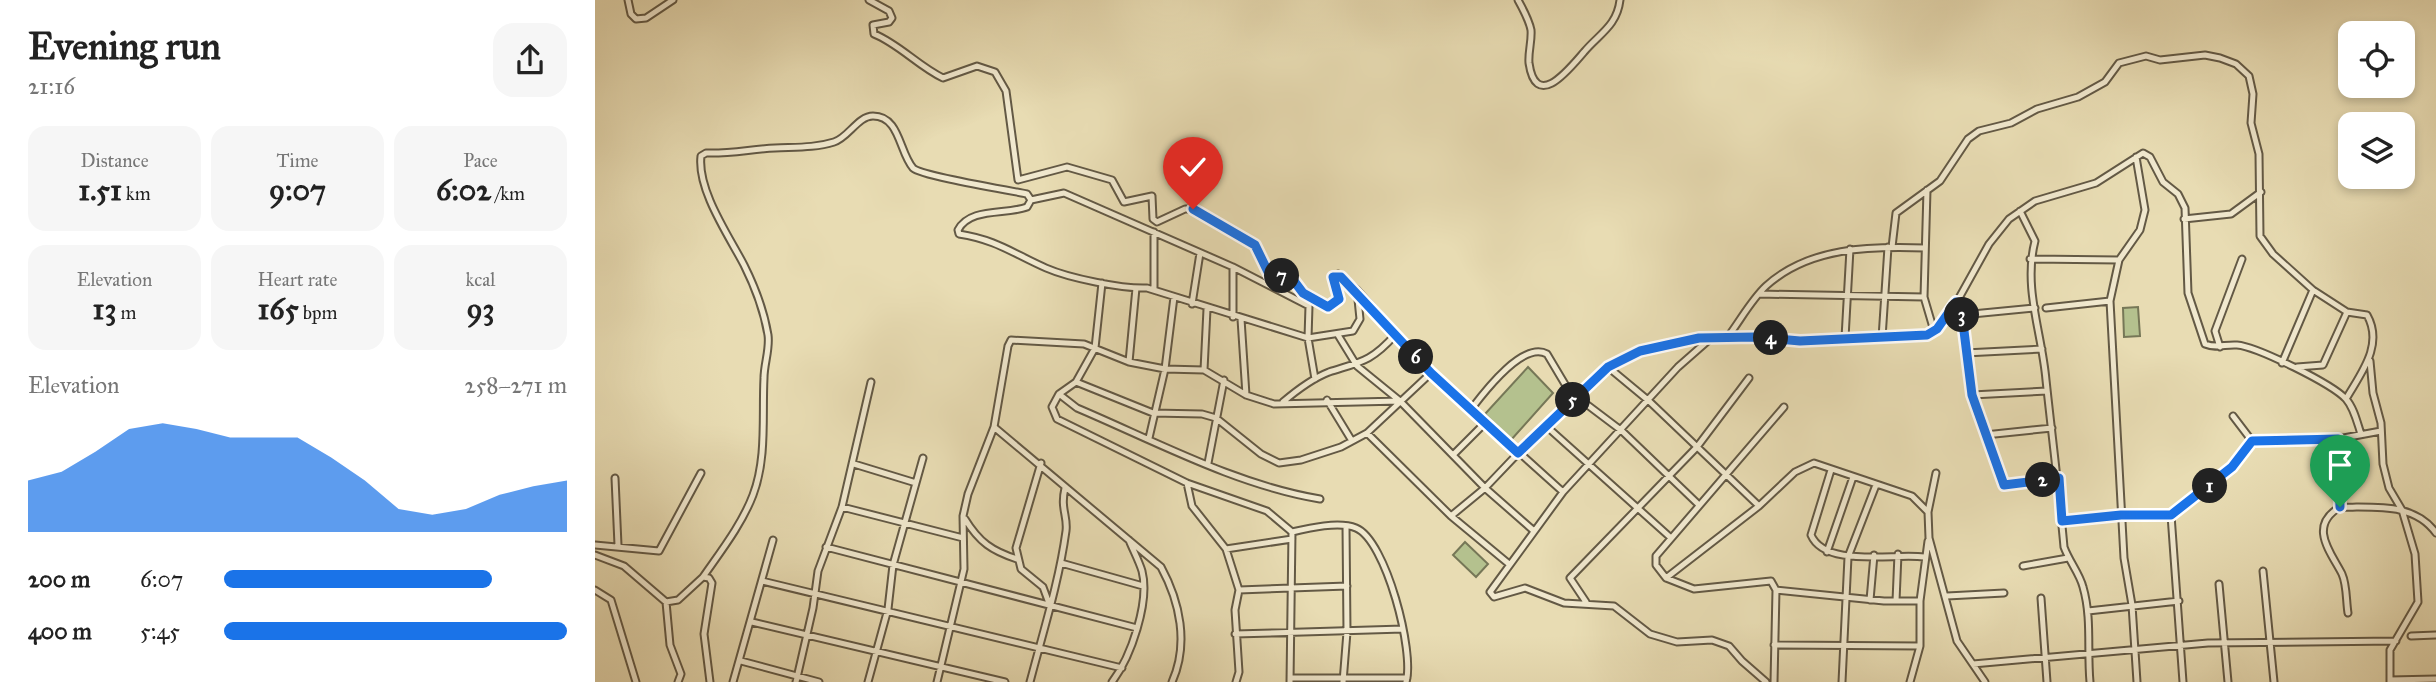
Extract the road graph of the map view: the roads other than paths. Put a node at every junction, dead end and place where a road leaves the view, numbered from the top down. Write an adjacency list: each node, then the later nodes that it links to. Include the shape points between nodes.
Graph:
1 (628, 0): 2 (street, via 636,19 646,18)
2 (673, 0)
3 (869, 0): 24 (street, via 890,11 892,18 873,25 874,34 889,40 924,69 943,78 977,66 995,72 1006,91 1018,180 1073,167 1112,180 1124,202 1152,196 1154,221 1189,208 1246,237 1263,257 1270,276 1291,277 1303,293 1328,307 1339,299 1332,282 1335,275)
4 (1518, 0): 5 (street, via 1532,33 1529,62 1533,76 1548,85 1559,80 1606,32)
5 (1620, 1)
6 (2136, 157): 10 (street, via 2096,183 2035,201); 11 (street, via 2150,156 2163,182 2178,194); 19 (street, via 2145,209 2140,230)
7 (1927, 190): 8 (street, via 1979,131 2078,97 2105,82 2119,63 2147,56 2160,60 2205,55 2236,64 2249,76); 13 (street, via 1896,213); 15 (street)
8 (2261, 192): 11 (street, via 2231,214); 25 (street, via 2260,236)
9 (1031, 200): 12 (street, via 1064,193); 21 (street, via 1019,210 978,215 959,225 959,234 999,243 1048,269); 158 (street, via 1027,194 983,183 923,175 912,167 896,130 875,116 867,117 837,142 701,156 717,215 749,276 769,339 763,452 753,495)
10 (2020, 211): 17 (street, via 2035,241); 32 (street, via 1989,244)
11 (2185, 219): 49 (street, via 2188,293 2205,344)
12 (1154, 232): 16 (street); 23 (street)
13 (1890, 247): 14 (street); 15 (street); 28 (street)
14 (1850, 248): 26 (street, via 1781,275); 27 (street)
15 (1925, 248): 30 (street)
16 (1200, 253): 20 (street); 33 (street)
17 (2031, 259): 19 (street); 34 (street)
18 (2242, 259): 49 (street, via 2215,331)
19 (2119, 260): 31 (street)
20 (1233, 267): 39 (street); 44 (street, via 1308,306)
21 (1101, 283): 22 (street); 50 (street)
22 (1136, 288): 23 (street); 54 (street)
23 (1154, 290): 29 (street)
24 (1357, 290): 42 (street, via 1357,327); 43 (street)
25 (2313, 290): 37 (street); 55 (street)
26 (1759, 294): 27 (street); 46 (street)
27 (1849, 295): 28 (street); 47 (street)
28 (1887, 295): 30 (street); 48 (street)
29 (1174, 297): 33 (street); 59 (street)
30 (1924, 297): 41 (street)
31 (2110, 301): 35 (street); 125 (street)
32 (1956, 302): 38 (street); 41 (street)
33 (1192, 304): 36 (street)
34 (2035, 308): 38 (street); 51 (street)
35 (2046, 308)
36 (1207, 309): 39 (street); 60 (street)
37 (2347, 312): 53 (street, via 2367,315 2373,326); 58 (street, via 2323,365)
38 (1962, 315): 52 (street)
39 (1233, 317): 40 (street)
40 (1241, 319): 44 (street); 69 (street)
41 (1934, 331): 48 (street)
42 (1338, 335): 44 (street); 56 (street)
43 (1395, 335): 56 (street); 61 (street)
44 (1308, 338): 63 (street)
45 (1711, 338): 46 (street); 57 (street, via 1640,351); 75 (street, via 1678,367)
46 (1727, 338): 47 (street)
47 (1845, 338): 48 (street)
48 (1882, 338)
49 (2220, 347): 55 (street, via 2244,347)
50 (1095, 348): 54 (street); 66 (street); 84 (street, via 1011,340)
51 (2042, 349): 52 (street); 67 (street)
52 (1965, 353): 70 (street)
53 (2370, 360): 72 (street); 87 (street)
54 (1129, 362): 59 (street)
55 (2282, 363): 58 (street)
56 (1357, 366): 63 (street); 74 (street)
57 (1608, 367): 71 (street); 75 (street)
58 (2294, 367): 72 (street)
59 (1165, 369): 60 (street); 79 (street)
60 (1204, 370): 64 (street)
61 (1431, 373): 74 (street); 78 (street)
62 (1749, 378): 95 (street)
63 (1315, 379): 76 (street)
64 (1224, 380): 69 (street); 81 (street)
65 (871, 382): 102 (street)
66 (1076, 383): 68 (street); 79 (street)
67 (2047, 391): 70 (street); 85 (street)
68 (1059, 394): 91 (street, via 1077,408); 112 (street, via 1052,407 1056,419)
69 (1246, 395): 76 (street)
70 (1972, 395): 90 (street)
71 (1576, 397): 78 (street, via 1547,354 1535,351 1492,381); 83 (street); 86 (street)
72 (2346, 399): 89 (street)
73 (1328, 400): 74 (street); 76 (street); 93 (street)
74 (1400, 401): 88 (street); 97 (street)
75 (1650, 401): 86 (street); 95 (street)
76 (1282, 403)
77 (1784, 407): 106 (street)
78 (1472, 408): 82 (street)
79 (1153, 414): 81 (street); 91 (street)
80 (2232, 416): 94 (street)
81 (1216, 418): 93 (street, via 1279,463); 100 (street)
82 (1486, 422): 96 (street); 97 (street)
83 (1545, 425): 96 (street); 101 (street)
84 (994, 427): 99 (street); 127 (street)
85 (2052, 428): 90 (street); 110 (street)
86 (1622, 431): 101 (street); 107 (street)
87 (2381, 431): 89 (street); 123 (street, via 2389,488)
88 (1367, 433): 93 (street); 128 (street)
89 (2361, 434): 92 (street)
90 (1985, 435): 110 (street, via 2004,485)
91 (1149, 438): 100 (street)
92 (2338, 439): 94 (street); 122 (street)
93 (1352, 441)
94 (2252, 441): 126 (street, via 2232,467)
95 (1697, 447): 106 (street); 107 (street)
96 (1518, 453): 115 (street); 116 (street)
97 (1453, 455): 115 (street)
98 (923, 458): 111 (street)
99 (1041, 463): 114 (street); 152 (street, via 1016,548)
100 (1208, 463): 117 (street, via 1282,493)
101 (1591, 463): 116 (street); 121 (street)
102 (854, 464): 111 (street); 120 (street)
103 (1831, 470): 108 (street); 119 (street, via 1814,463 1805,466); 145 (street, via 1811,535 1814,543)
104 (701, 473): 142 (street, via 659,551)
105 (1936, 473): 124 (street)
106 (1725, 474): 118 (street); 119 (street)
107 (1669, 476): 118 (street); 121 (street)
108 (1853, 477): 113 (street); 145 (street)
109 (615, 478): 142 (street)
110 (2059, 478): 129 (street)
111 (916, 483): 130 (street)
112 (1187, 483): 133 (street, via 1267,511); 144 (street, via 1192,506)
113 (1875, 485): 124 (street, via 1912,496); 149 (street)
114 (1065, 488): 140 (street); 153 (street, via 1061,507 1067,527)
115 (1485, 488): 128 (street); 132 (street)
116 (1563, 492): 132 (street)
117 (1319, 499)
118 (1699, 505): 136 (street)
119 (1759, 506): 159 (street)
120 (842, 507): 130 (street); 143 (street)
121 (1639, 507): 136 (street); 179 (street, via 1570,578)
122 (2340, 507): 123 (street); 184 (street, via 2329,514 2324,527 2329,555 2343,576)
123 (2402, 510): 134 (street, via 2419,516); 196 (street, via 2415,554 2418,602)
124 (1928, 512): 137 (street)
125 (2121, 515): 126 (street); 129 (street); 180 (street)
126 (2171, 515): 177 (street)
127 (963, 516): 135 (street); 152 (street, via 975,536 992,551)
128 (1451, 516): 154 (street)
129 (2062, 521): 151 (street)
130 (904, 524): 135 (street); 155 (street)
131 (1346, 526): 133 (street); 164 (street); 188 (street, via 1363,532 1380,554)
132 (1534, 531): 154 (street)
133 (1292, 532): 138 (street)
134 (2436, 533)
135 (963, 538): 161 (street)
136 (1671, 538): 159 (street, via 1656,556 1656,565)
137 (1929, 538): 150 (street); 171 (street)
138 (1292, 539): 144 (street); 165 (street)
139 (773, 540): 160 (street)
140 (1129, 540): 163 (street); 228 (street, via 1161,567 1171,585 1184,642)
141 (595, 545): 142 (street)
142 (618, 545)
143 (826, 547): 155 (street); 169 (street)
144 (1226, 549): 167 (street)
145 (1828, 552): 149 (street)
146 (1898, 554): 148 (street); 150 (street); 175 (street)
147 (595, 555): 178 (street, via 624,566)
148 (1874, 555): 149 (street); 174 (street)
149 (1848, 557): 172 (street)
150 (1924, 557): 176 (street)
151 (2069, 558): 156 (street); 183 (street, via 2083,583)
152 (1017, 559): 181 (street, via 1021,569 1043,587)
153 (1061, 563): 163 (street); 181 (street)
154 (1509, 564): 179 (street, via 1490,588 1494,597 1525,587 1564,603)
155 (893, 565): 161 (street); 182 (street)
156 (2023, 566)
157 (2263, 571): 195 (street)
158 (703, 577): 178 (street, via 678,600); 220 (street, via 712,583 704,634)
159 (1667, 578): 168 (street, via 1694,589 1768,580)
160 (762, 581): 169 (street); 185 (street)
161 (960, 582): 181 (street); 186 (street)
162 (2219, 584): 197 (street)
163 (1143, 586): 187 (street)
164 (1347, 586): 165 (street); 189 (street)
165 (1291, 589): 167 (street); 190 (street)
166 (595, 590): 218 (street, via 611,600)
167 (1239, 590): 192 (street)
168 (1776, 590): 172 (street); 198 (street)
169 (815, 591): 182 (street); 191 (street)
170 (2004, 593): 171 (street)
171 (1947, 596): 208 (street, via 1957,641)
172 (1846, 597): 174 (street); 200 (street)
173 (2041, 598): 206 (street)
174 (1870, 600): 175 (street)
175 (1896, 601): 176 (street)
176 (1920, 601): 201 (street)
177 (2179, 601): 180 (street); 199 (street)
178 (666, 602): 219 (street, via 670,645 681,674)
179 (1587, 602): 230 (street, via 1614,606 1650,634 1677,642 1712,640 1729,646)
180 (2132, 605): 183 (street); 203 (street)
181 (1050, 606): 187 (street); 202 (street)
182 (888, 609): 186 (street); 204 (street)
183 (2088, 611): 205 (street)
184 (2348, 613)
185 (752, 622): 191 (street); 207 (street)
186 (951, 625): 202 (street); 209 (street)
187 (1137, 628): 210 (street)
188 (1403, 629): 189 (street); 215 (street)
189 (1347, 632): 190 (street); 216 (street)
190 (1290, 633): 192 (street); 213 (street)
191 (808, 634): 204 (street); 211 (street)
192 (1235, 634): 229 (street)
193 (2436, 635): 194 (street)
194 (2411, 636)
195 (2270, 640): 196 (street, via 2290,644); 197 (street); 240 (street)
196 (2396, 641): 217 (street, via 2391,650)
197 (2224, 642): 199 (street); 239 (street)
198 (1775, 645): 200 (street); 231 (street)
199 (2181, 645): 203 (street); 238 (street)
200 (1844, 646): 201 (street); 232 (street)
201 (1920, 646): 233 (street)
202 (1039, 647): 210 (street); 226 (street)
203 (2135, 649): 205 (street); 237 (street)
204 (879, 650): 209 (street); 223 (street)
205 (2087, 654): 206 (street); 236 (street)
206 (2045, 657): 208 (street); 235 (street)
207 (741, 661): 211 (street); 221 (street)
208 (1973, 664): 234 (street)
209 (941, 666): 224 (street); 225 (street)
210 (1122, 668): 227 (street)
211 (797, 679): 222 (street)
212 (2436, 679): 217 (street)
213 (1291, 680): 216 (street)
214 (1378, 680): 215 (street); 216 (street)
215 (1407, 680)
216 (1344, 681)
217 (2390, 681)
218 (636, 682)
219 (678, 682)
220 (710, 682)
221 (733, 682)
222 (819, 682)
223 (868, 682)
224 (937, 682)
225 (1005, 682)
226 (1030, 682)
227 (1112, 682)
228 (1172, 682)
229 (1236, 682)
230 (1766, 682)
231 (1774, 682)
232 (1842, 682)
233 (1910, 682)
234 (1985, 682)
235 (2047, 682)
236 (2090, 682)
237 (2137, 682)
238 (2183, 682)
239 (2228, 682)
240 (2274, 682)

